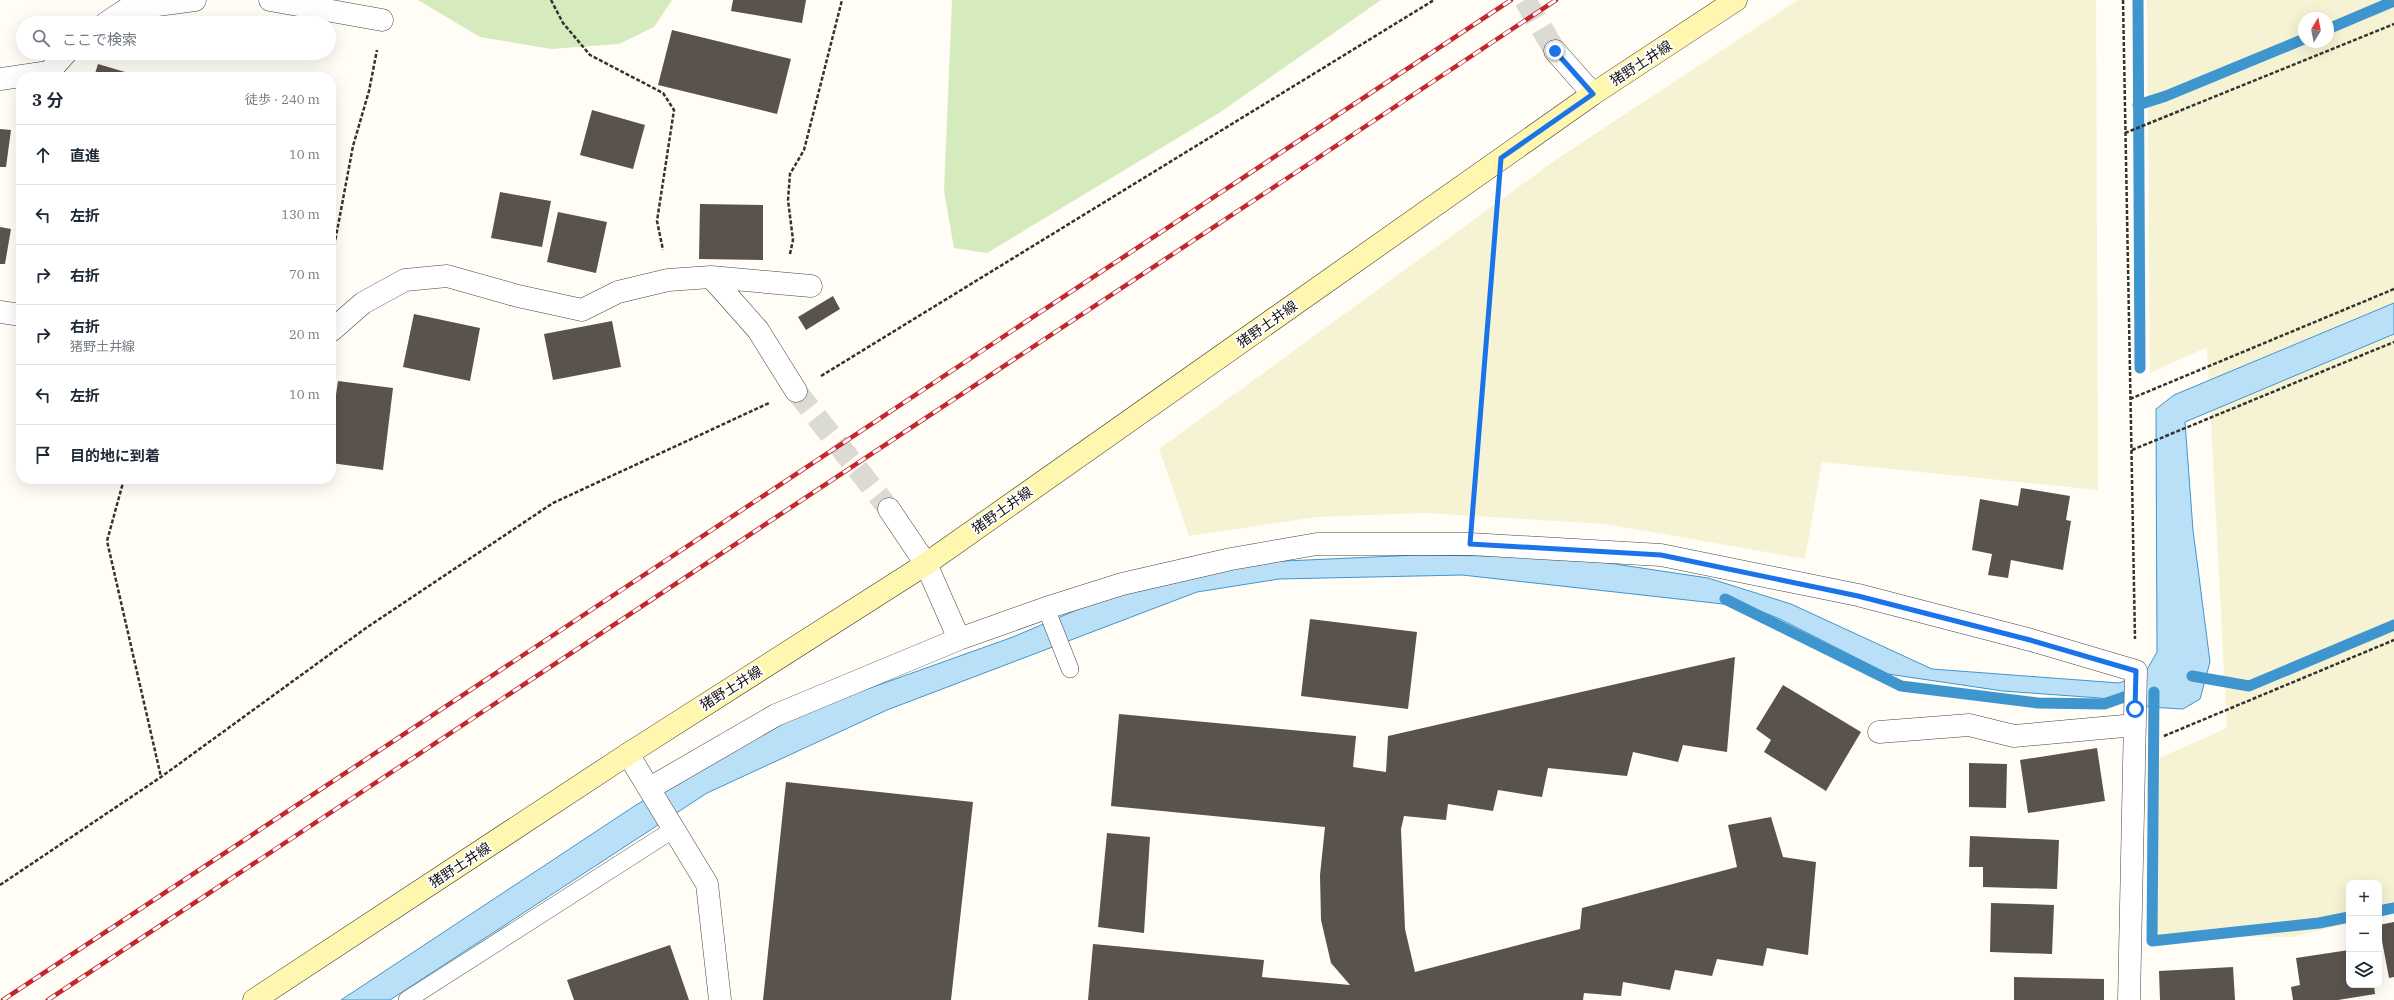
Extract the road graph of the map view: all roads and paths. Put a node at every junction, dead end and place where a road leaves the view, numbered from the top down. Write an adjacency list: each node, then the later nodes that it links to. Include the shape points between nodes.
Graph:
1 (195, 0): 8 (street, via 127,9)
2 (270, 0): 9 (street)
3 (551, 0): 21 (path, via 563,23 590,55 663,93 674,110 657,221)
4 (842, 0): 22 (path, via 804,150 790,174 788,200 793,240)
5 (1434, 0): 29 (path)
6 (1736, 0): 16 (main road, 猪野土井線)
7 (2123, 0): 17 (path)
8 (116, 16)
9 (382, 20): 19 (path, via 369,91 353,146)
10 (2394, 24): 17 (path)
11 (1555, 51): 16 (street)
12 (60, 60): 13 (street)
13 (49, 72)
14 (16, 77): 15 (street)
15 (0, 79)
16 (1593, 94): 18 (main road, 猪野土井線)
17 (2125, 133): 30 (path)
18 (1501, 158): 34 (path); 35 (main road, 猪野土井線)
19 (336, 233)
20 (711, 277): 21 (street); 22 (street); 29 (street, via 758,330)
21 (668, 280): 27 (street, via 618,292 582,310 518,296 447,276 405,280 363,303)
22 (783, 284): 23 (street)
23 (811, 286)
24 (2394, 289): 30 (path)
25 (0, 312): 26 (street)
26 (16, 314)
27 (336, 327)
28 (2394, 342): 31 (path)
29 (796, 391): 45 (path, via 553,503 366,628)
30 (2130, 400): 31 (path)
31 (2131, 450): 40 (path)
32 (123, 484): 45 (path, via 107,541)
33 (889, 509): 35 (street)
34 (1470, 544): 36 (street, via 1317,544 1223,560 1122,584); 40 (street, via 1661,555 1858,596 2030,640)
35 (926, 564): 37 (street); 44 (main road, 猪野土井線)
36 (1046, 608): 37 (street); 39 (lane)
37 (959, 639): 46 (street, via 776,715)
38 (2394, 640): 43 (path)
39 (1070, 669)
40 (2136, 671): 41 (street)
41 (2135, 717): 42 (street, via 2014,736 1969,725); 43 (street)
42 (1879, 732)
43 (2134, 748): 52 (street)
44 (628, 754): 46 (street); 49 (main road, 猪野土井線)
45 (161, 777): 48 (path)
46 (650, 788): 47 (street)
47 (674, 829): 50 (lane); 51 (street, via 708,884)
48 (0, 885)
49 (254, 1000)
50 (407, 1000)
51 (720, 1000)
52 (2130, 1000)

